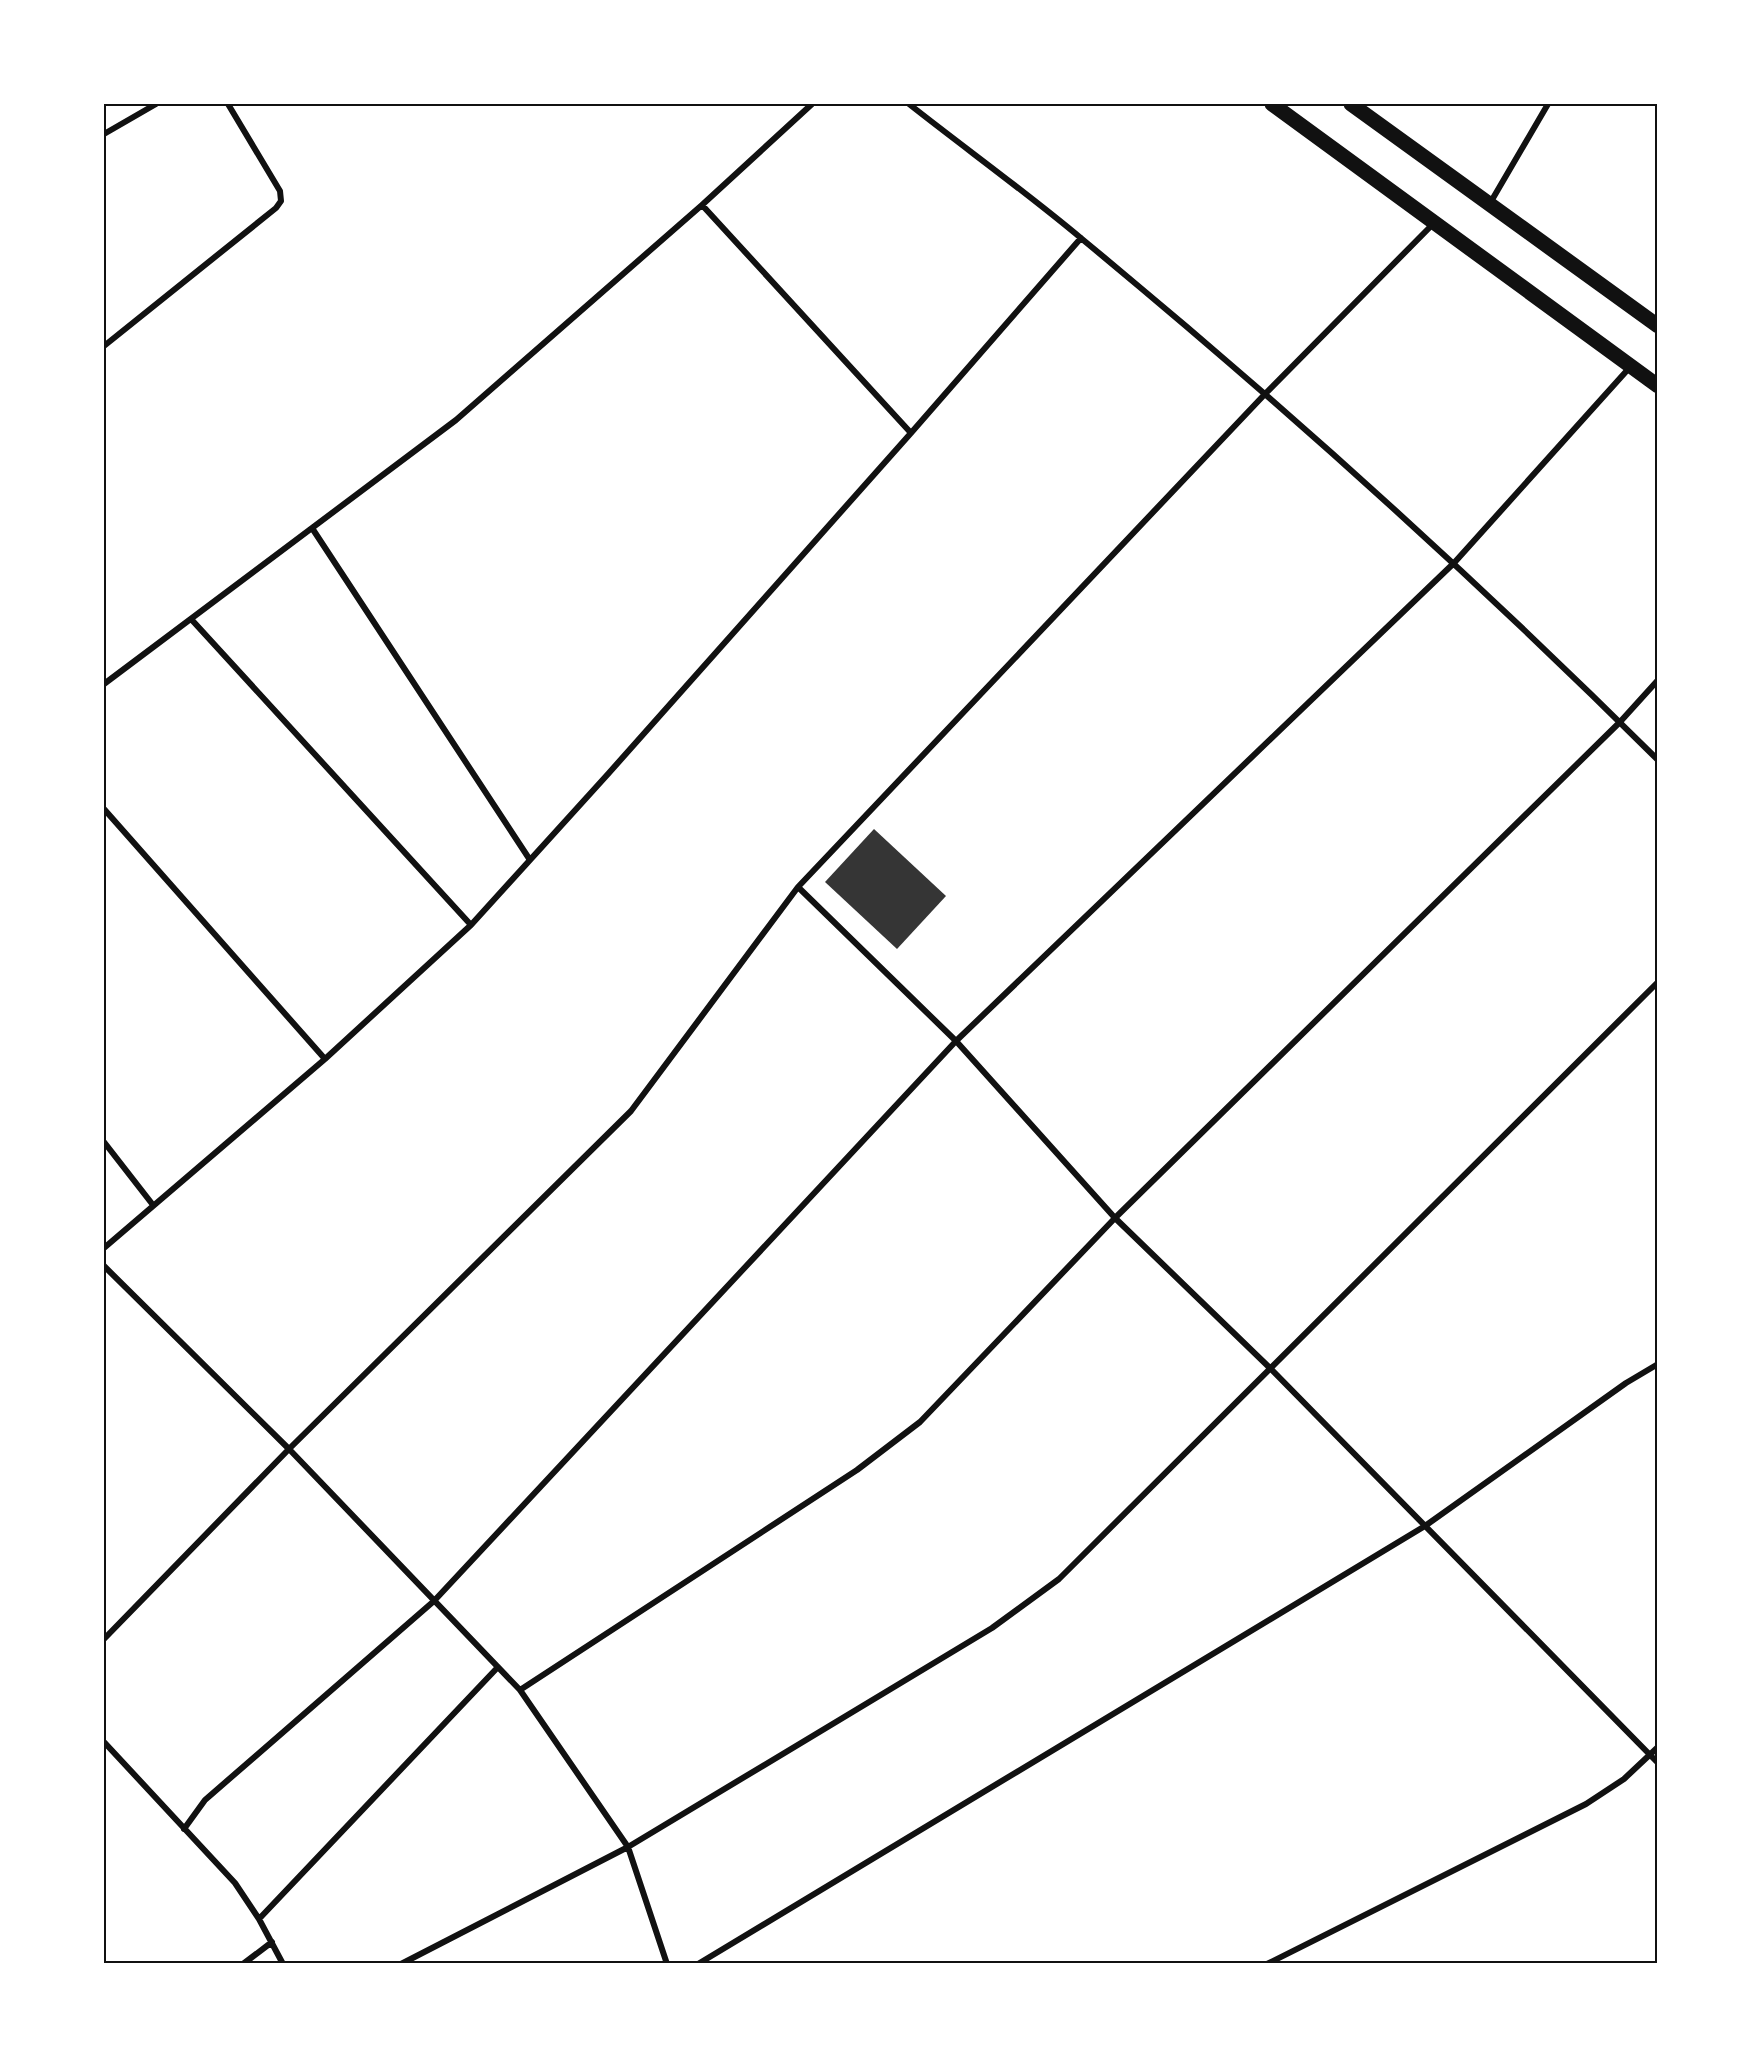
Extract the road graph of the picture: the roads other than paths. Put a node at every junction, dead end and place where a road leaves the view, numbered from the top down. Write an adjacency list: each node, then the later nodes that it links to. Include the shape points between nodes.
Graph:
1 (156, 104): 8 (street)
2 (228, 104): 14 (street, via 280,191 281,201)
3 (812, 104): 9 (street)
4 (909, 104): 12 (street)
5 (1272, 104): 11 (main road)
6 (1351, 104): 10 (main road)
7 (1548, 104): 10 (street)
8 (104, 134)
9 (702, 205): 18 (street); 19 (street, via 456,420)
10 (1489, 205): 13 (main road)
11 (1434, 223): 15 (main road); 17 (street)
12 (1081, 238): 17 (street); 18 (street)
13 (1658, 326)
14 (104, 346)
15 (1631, 366): 16 (main road); 20 (street)
16 (1658, 387)
17 (1265, 394): 20 (street); 28 (street)
18 (911, 434): 27 (street)
19 (312, 528): 21 (street); 27 (street)
20 (1454, 563): 24 (street); 31 (street)
21 (191, 619): 23 (street); 29 (street)
22 (1658, 680): 24 (street)
23 (104, 684)
24 (1620, 722): 25 (street); 35 (street)
25 (1658, 760)
26 (104, 809): 32 (street)
27 (530, 860): 29 (street)
28 (798, 887): 31 (street); 40 (street, via 631,1111)
29 (471, 925): 32 (street)
30 (1658, 982): 39 (street)
31 (956, 1041): 35 (street); 42 (street)
32 (325, 1059): 34 (street)
33 (104, 1142): 34 (street)
34 (153, 1205): 36 (street)
35 (1115, 1218): 39 (street); 45 (street, via 920,1422 857,1470)
36 (104, 1248)
37 (104, 1266): 40 (street)
38 (1658, 1364): 41 (street)
39 (1271, 1369): 41 (street); 51 (street, via 1059,1579 992,1628)
40 (289, 1449): 42 (street); 43 (street)
41 (1425, 1526): 48 (street); 58 (street)
42 (434, 1601): 44 (street); 50 (street, via 206,1800)
43 (104, 1640)
44 (498, 1667): 45 (street); 52 (street)
45 (520, 1690): 51 (street)
46 (104, 1742): 50 (street)
47 (1658, 1747): 48 (street)
48 (1649, 1754): 49 (street); 59 (street, via 1624,1779 1586,1804)
49 (1658, 1763)
50 (184, 1829): 52 (street, via 235,1883)
51 (628, 1847): 56 (street); 57 (street)
52 (259, 1919): 53 (street)
53 (272, 1942): 54 (street); 55 (street)
54 (243, 1964)
55 (282, 1964)
56 (401, 1964)
57 (667, 1964)
58 (698, 1964)
59 (1267, 1964)

